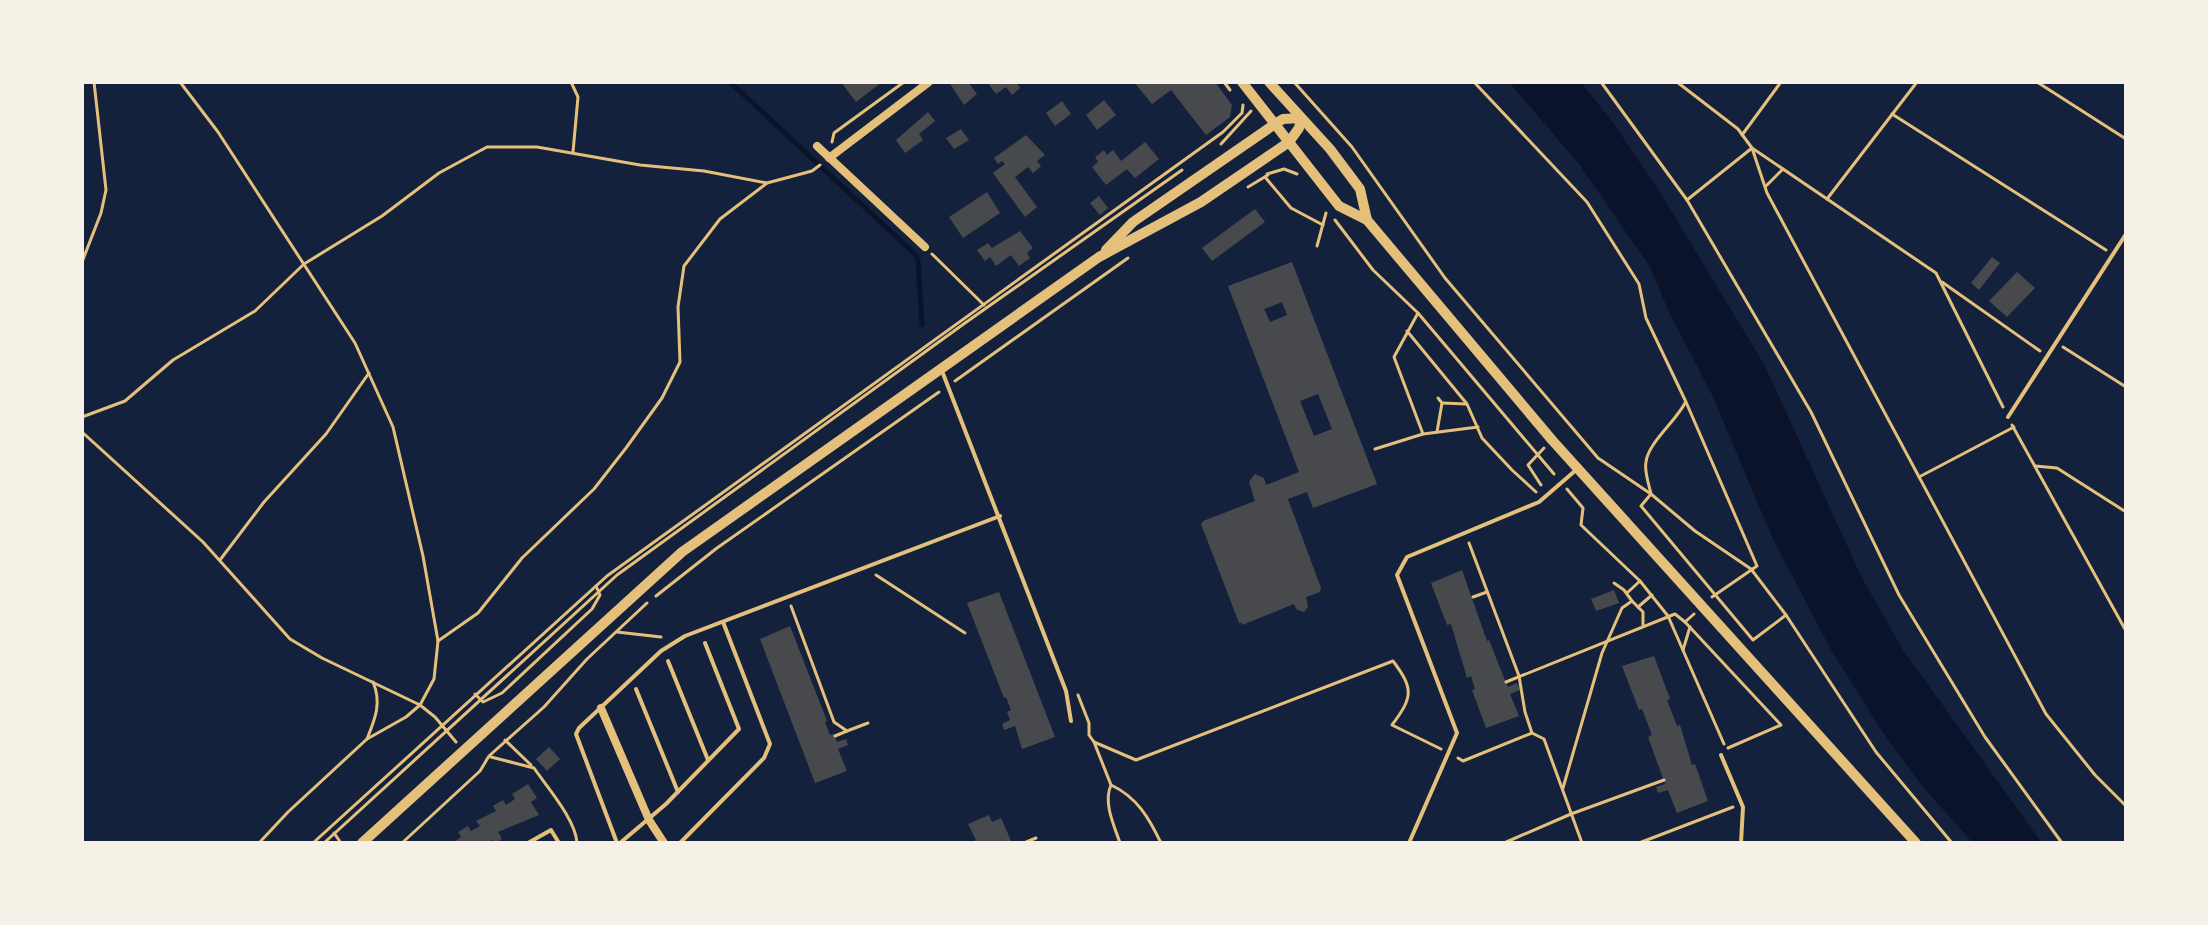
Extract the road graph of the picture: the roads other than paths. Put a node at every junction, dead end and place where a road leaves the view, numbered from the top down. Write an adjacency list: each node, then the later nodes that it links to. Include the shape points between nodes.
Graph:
1 (929, 82): 8 (street)
2 (1242, 82): 5 (street)
3 (1269, 82): 4 (street)
4 (1301, 118): 5 (street); 6 (street); 9 (street, via 1360,189)
5 (1275, 124): 6 (street); 12 (street, via 1133,222)
6 (1289, 142): 9 (street, via 1339,206); 12 (street, via 1201,202)
7 (817, 146): 8 (street)
8 (833, 155): 11 (street)
9 (1367, 220): 15 (street)
10 (2126, 234): 14 (lane)
11 (925, 247)
12 (1099, 257): 13 (street)
13 (941, 369): 16 (lane); 27 (street, via 675,558)
14 (2008, 417)
15 (1578, 469): 33 (lane, via 1546,496 1407,557 1397,575 1457,733); 35 (street)
16 (1000, 516): 17 (lane); 22 (lane, via 1066,691)
17 (723, 622): 21 (lane, via 672,643); 32 (lane, via 770,744 764,758)
18 (705, 643): 24 (lane, via 739,729)
19 (668, 661): 24 (lane)
20 (636, 689): 25 (lane)
21 (601, 708): 26 (street); 30 (lane, via 576,737)
22 (1071, 721)
23 (1721, 755): 34 (lane, via 1741,804)
24 (708, 760): 25 (lane)
25 (678, 792): 26 (lane)
26 (649, 820): 30 (lane); 31 (street)
27 (362, 843)
28 (528, 843): 29 (lane, via 551,830)
29 (559, 843)
30 (618, 843)
31 (664, 843)
32 (680, 843)
33 (1409, 843)
34 (1741, 843)
35 (1916, 843)

